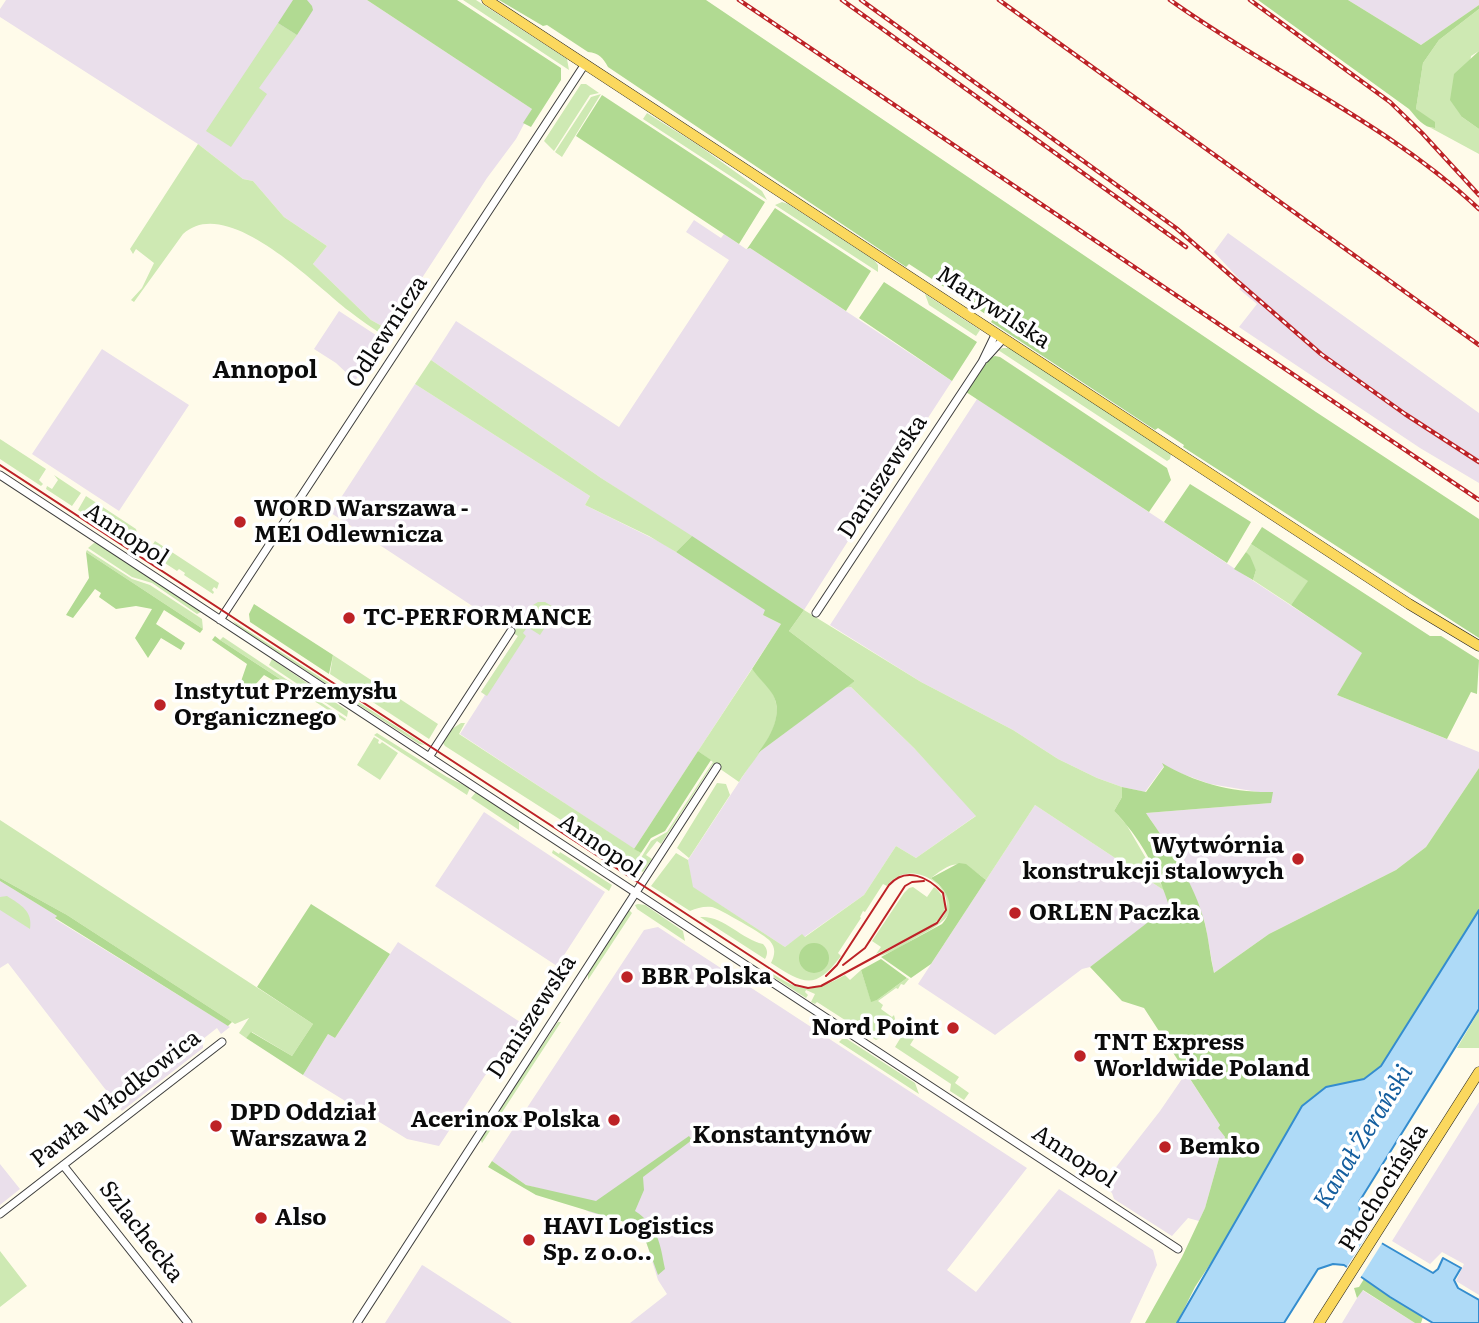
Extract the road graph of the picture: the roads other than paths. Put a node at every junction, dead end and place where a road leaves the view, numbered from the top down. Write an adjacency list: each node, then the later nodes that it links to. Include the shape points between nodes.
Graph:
1 (487, 0): 2 (main road, Marywilska)
2 (585, 64): 3 (main road, Marywilska); 6 (street, Odlewnicza)
3 (1000, 335): 5 (street, Daniszewska); 8 (main road, Marywilska)
4 (0, 475): 6 (street, Annopol)
5 (816, 613)
6 (220, 620): 9 (street, Annopol)
7 (510, 631): 9 (street)
8 (1479, 646)
9 (429, 757): 11 (street, Annopol)
10 (717, 767): 11 (street, Daniszewska)
11 (636, 893): 16 (street, Annopol); 18 (street, Daniszewska)
12 (222, 1042): 14 (street, Pawła Włodkowica)
13 (1479, 1072): 19 (main road, Płochocińska)
14 (63, 1165): 15 (street, Pawła Włodkowica); 17 (street, Szlachecka)
15 (0, 1214)
16 (1178, 1249)
17 (188, 1323)
18 (357, 1323)
19 (1319, 1323)

